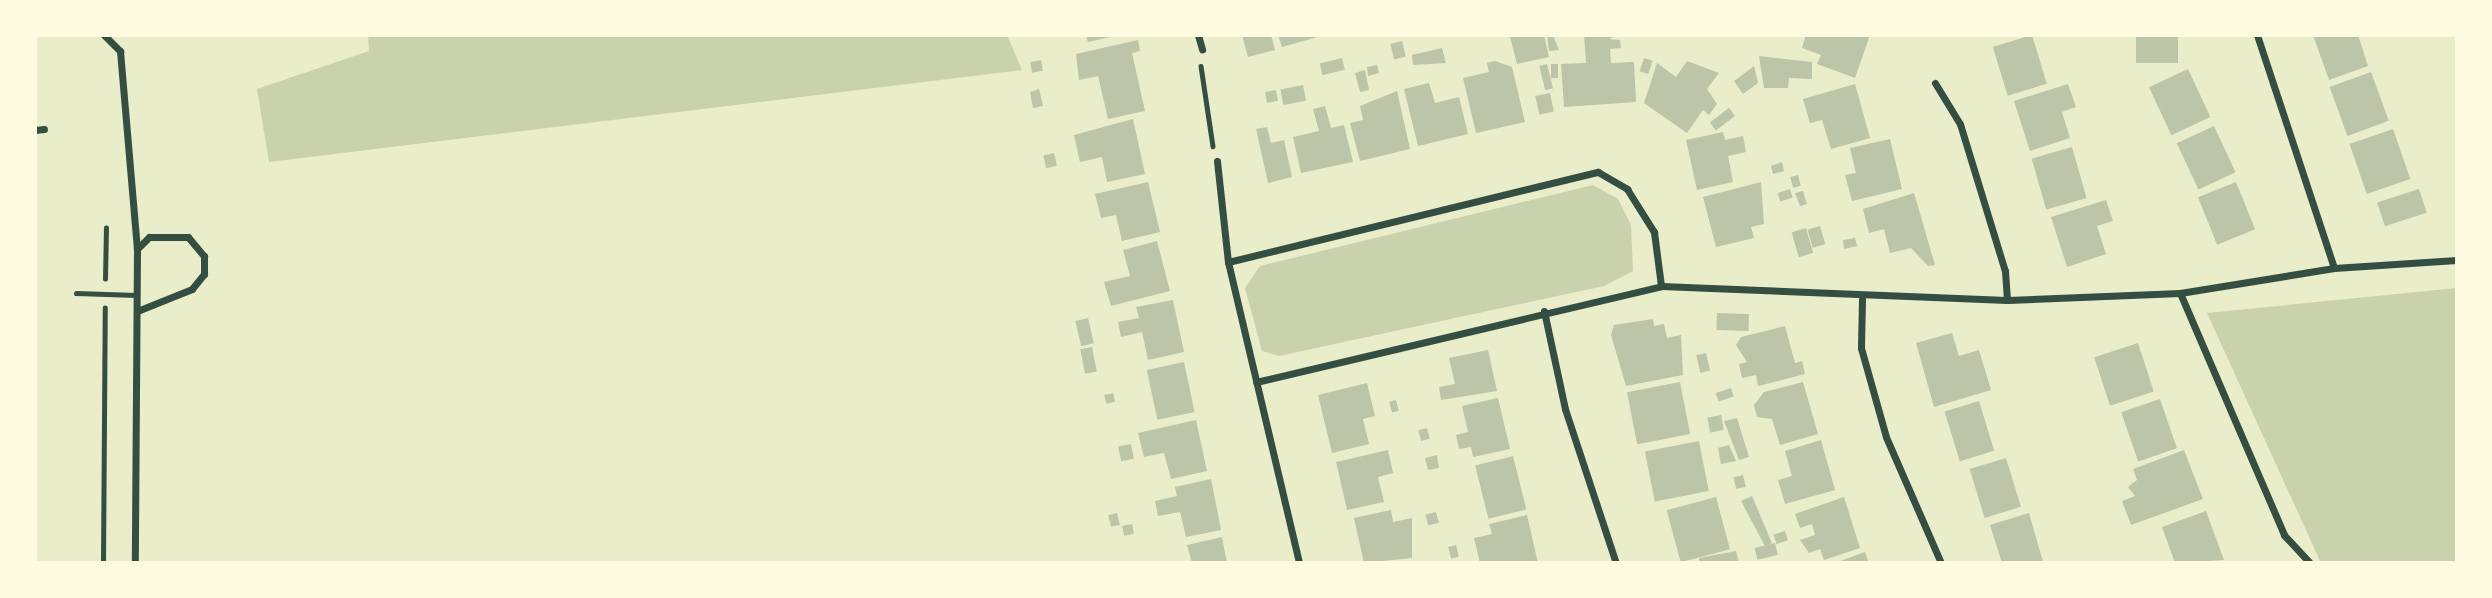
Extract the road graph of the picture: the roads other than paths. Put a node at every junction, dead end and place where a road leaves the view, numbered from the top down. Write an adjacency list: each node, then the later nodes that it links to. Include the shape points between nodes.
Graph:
1 (104, 35): 9 (street, via 120,51)
2 (1198, 35): 4 (street)
3 (2257, 35): 12 (street)
4 (1202, 49)
5 (1935, 83): 18 (street, via 1960,124 2005,271)
6 (44, 129): 7 (street)
7 (35, 130)
8 (1217, 161): 11 (street)
9 (137, 248): 16 (street); 20 (street, via 149,237 188,237 204,265 192,289)
10 (2457, 260): 12 (street)
11 (1228, 261): 13 (street, via 1598,172 1627,189 1654,232); 21 (street)
12 (2334, 268): 15 (street)
13 (1661, 286): 17 (street); 19 (street)
14 (76, 293): 16 (lane)
15 (2180, 293): 18 (street); 26 (street, via 2284,535)
16 (137, 295): 20 (street)
17 (1862, 299): 18 (street); 25 (street, via 1861,348 1886,437)
18 (2007, 300)
19 (1544, 311): 21 (street); 24 (street, via 1565,409)
20 (137, 312): 22 (street)
21 (1256, 382): 23 (street)
22 (135, 563)
23 (1299, 563)
24 (1616, 563)
25 (1941, 563)
26 (2310, 563)

